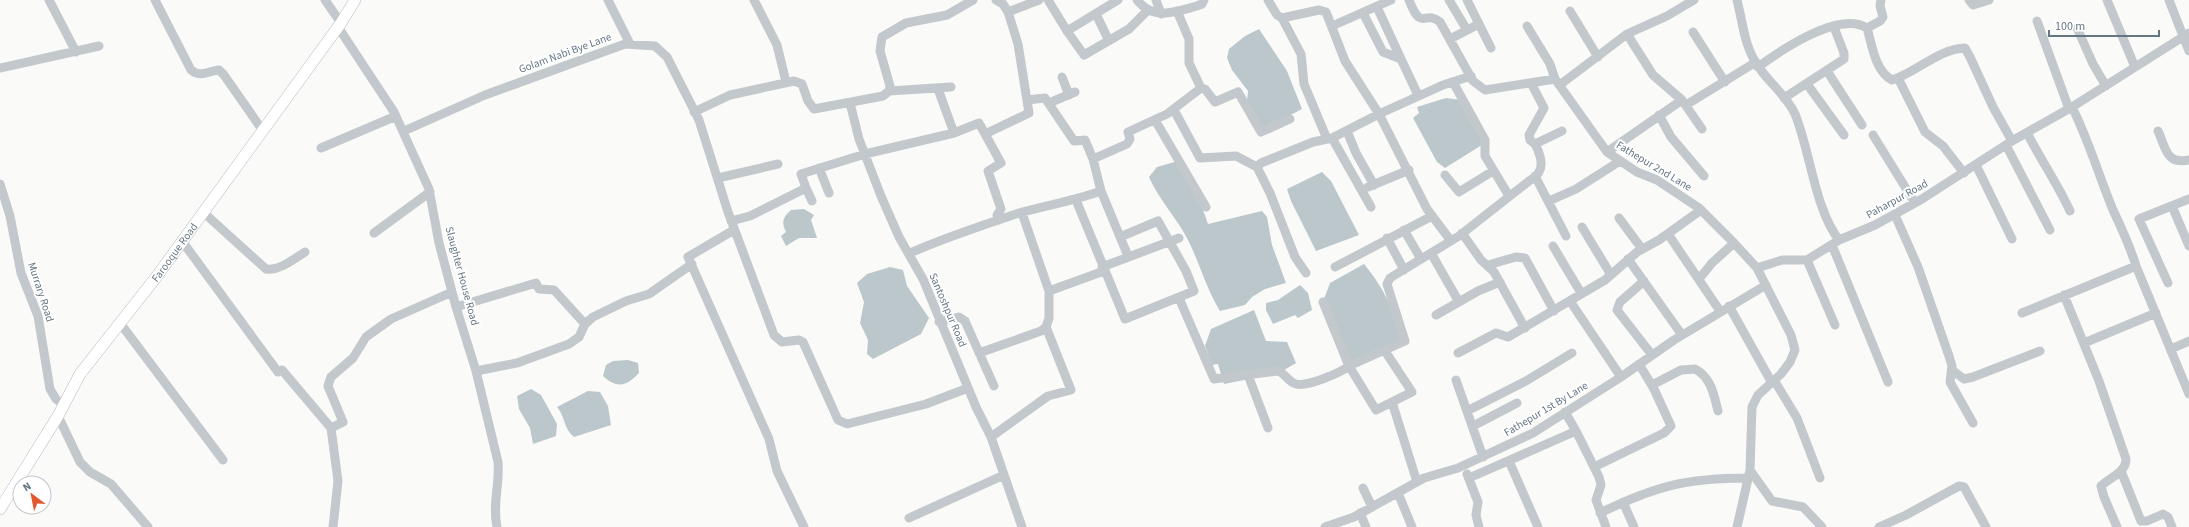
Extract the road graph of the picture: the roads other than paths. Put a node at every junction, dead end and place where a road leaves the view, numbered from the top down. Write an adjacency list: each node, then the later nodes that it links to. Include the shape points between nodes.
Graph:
1 (49, 0): 55 (street)
2 (155, 0): 92 (street, via 191,70 201,75 219,70)
3 (325, 0): 38 (street, Slaughter House Road)
4 (354, 0): 38 (main road, Farooque Road)
5 (608, 0): 51 (street)
6 (754, 0): 65 (street, via 774,37)
7 (996, 0): 31 (street, via 1003,4)
8 (1040, 0): 31 (street)
9 (1048, 0): 45 (street)
10 (1118, 0): 33 (street)
11 (1137, 0): 28 (street)
12 (1156, 0): 34 (street)
13 (1204, 0): 29 (street, via 1202,4)
14 (1268, 0): 35 (street, via 1277,15)
15 (1391, 0): 27 (street)
16 (1408, 0): 49 (street, via 1415,15 1423,19 1436,18)
17 (1450, 0): 44 (street)
18 (1467, 0): 37 (street)
19 (1694, 0): 47 (street, via 1667,16)
20 (1737, 0): 58 (street, via 1748,49)
21 (1881, 0): 42 (street, via 1883,16 1880,21)
22 (1969, 0): 23 (street, via 1973,5)
23 (1989, 0)
24 (2108, 0): 59 (street)
25 (2169, 0): 48 (street)
26 (969, 1): 75 (street, via 947,15 906,23 882,37 880,51 889,78)
27 (1376, 7): 32 (street); 57 (street)
28 (1147, 11): 34 (street); 50 (street, via 1130,29)
29 (1177, 11): 34 (street); 73 (street, via 1189,38 1189,63)
30 (1570, 11): 56 (street)
31 (1008, 12): 78 (street, via 1018,44)
32 (1363, 13): 39 (street); 57 (street, via 1383,52)
33 (1096, 14): 45 (street); 50 (street)
34 (1161, 14)
35 (1282, 18): 39 (street, via 1323,11 1328,15); 102 (street, via 1301,54 1304,84)
36 (2038, 21): 82 (street)
37 (1479, 24): 44 (street); 53 (street)
38 (340, 25): 87 (street, Slaughter House Road); 92 (main road, Farooque Road)
39 (1332, 26): 85 (street, via 1345,61)
40 (1527, 26): 67 (street, Fathepur 2nd Lane)
41 (1834, 27): 42 (street, via 1847,24); 58 (street, via 1796,41); 61 (street, via 1844,59)
42 (1867, 28): 64 (street, via 1881,70 1892,80)
43 (2077, 28): 71 (street)
44 (1467, 30): 49 (street)
45 (1067, 31): 50 (street, via 1084,55)
46 (1693, 32): 68 (street)
47 (1627, 34): 56 (street); 79 (street, via 1653,75)
48 (2186, 35): 54 (street); 59 (street, Paharpur Road)
49 (1450, 39): 62 (street)
50 (1109, 41)
51 (630, 44): 84 (street, Golam Nabi Bye Lane, via 655,46 663,51); 96 (street, Golam Nabi Bye Lane, via 486,94)
52 (99, 46): 55 (street)
53 (1491, 48)
54 (2189, 51)
55 (76, 52): 60 (street)
56 (1598, 57): 67 (street)
57 (1401, 59): 76 (street)
58 (1757, 64): 68 (street); 77 (street)
59 (2135, 67): 71 (street, Paharpur Road)
60 (0, 68)
61 (1828, 71): 70 (street); 90 (street)
62 (1471, 76): 66 (street); 69 (street, via 1476,84 1487,91)
63 (1062, 78): 81 (street, via 1072,93)
64 (1898, 78): 103 (street, via 1946,52 1965,48); 117 (street, via 1925,132 1943,146)
65 (786, 82): 80 (street, via 802,84 814,109); 84 (street, via 730,96)
66 (1453, 82): 76 (street); 116 (street, via 1485,140 1485,156)
67 (1558, 82): 69 (street); 106 (street, Fathepur 2nd Lane)
68 (1725, 82): 79 (street)
69 (1531, 83): 104 (street, via 1544,108 1529,135)
70 (1807, 84): 77 (street); 100 (street)
71 (2106, 86): 82 (street, Paharpur Road)
72 (951, 87): 74 (street)
73 (1201, 88): 83 (street); 88 (street, via 1205,88 1215,102 1238,92 1262,132)
74 (938, 89): 75 (street); 97 (street)
75 (889, 91): 80 (street, via 883,96)
76 (1418, 95): 85 (street)
77 (1784, 98): 164 (street, via 1795,113)
78 (1027, 100): 81 (street, via 1045,98); 99 (street, via 1029,113)
79 (1684, 102): 86 (street); 91 (street)
80 (850, 103): 107 (street, Santoshpur Road)
81 (1049, 103): 108 (street, via 1074,141 1085,140)
82 (2070, 108): 98 (street, Paharpur Road); 177 (street, via 2086,136 2113,209 2129,242)
83 (1174, 110): 89 (street); 113 (street, via 1200,158 1236,156)
84 (694, 112): 121 (street, Golam Nabi Bye Lane)
85 (1379, 114): 93 (street); 115 (street)
86 (1659, 115): 106 (street); 120 (street, via 1671,137)
87 (396, 116): 96 (street, Slaughter House Road); 105 (street)
88 (1290, 119)
89 (1155, 120): 108 (street, via 1128,132 1130,139 1126,144); 138 (street)
90 (1862, 125)
91 (1702, 129)
92 (263, 131): 141 (main road, Farooque Road)
93 (1347, 131): 102 (street); 123 (street)
94 (1562, 131): 104 (street)
95 (2158, 131): 109 (street, via 2171,159)
96 (404, 132): 127 (street, Slaughter House Road)
97 (954, 133): 99 (street, via 979,123); 107 (street)
98 (2027, 133): 103 (street, Paharpur Road); 140 (street)
99 (985, 134): 146 (street, via 1001,164 988,171 1001,209 997,215)
100 (1844, 135)
101 (1873, 135): 135 (street)
102 (1330, 138): 113 (street, via 1306,145 1261,163); 125 (street)
103 (2009, 143): 112 (street, Paharpur Road); 151 (street)
104 (1535, 144): 119 (street, via 1539,150 1541,164 1539,173)
105 (322, 148)
106 (1607, 152): 110 (street, Fathepur 2nd Lane)
107 (865, 154): 114 (street); 169 (street, Santoshpur Road, via 899,237)
108 (1093, 159): 126 (street)
109 (2189, 160)
110 (1620, 161): 133 (street, via 1576,189); 139 (street, Fathepur 2nd Lane, via 1657,180)
111 (778, 164): 121 (street)
112 (1976, 164): 117 (street, Paharpur Road); 159 (street)
113 (1257, 167): 182 (street, via 1295,257)
114 (819, 168): 124 (street, via 801,174); 128 (street)
115 (1409, 170): 123 (street); 144 (street)
116 (1493, 171): 118 (street, via 1459,192); 129 (street)
117 (1964, 173): 135 (street, Paharpur Road)
118 (1445, 175)
119 (1535, 176): 129 (street); 133 (street)
120 (1704, 176)
121 (718, 178): 147 (street, Golam Nabi Bye Lane)
122 (0, 184): 134 (street, Murrary Road)
123 (1374, 185): 125 (street)
124 (806, 188): 132 (street); 147 (street, via 750,216)
125 (1361, 190): 136 (street)
126 (1101, 191): 131 (street); 156 (street)
127 (430, 192): 152 (street); 190 (street, Slaughter House Road, via 439,243)
128 (829, 192)
129 (1509, 196): 153 (street)
130 (2189, 198): 137 (street)
131 (1076, 200): 142 (street); 180 (street)
132 (812, 201)
133 (1549, 201): 155 (street)
134 (3, 202): 235 (street, Murrary Road, via 21,273 38,316 50,390 56,399)
135 (1915, 203): 143 (street, Paharpur Road)
136 (1371, 206)
137 (2172, 206): 166 (street); 187 (street, via 2139,219)
138 (1206, 207)
139 (1701, 210): 154 (street); 163 (street, Fathepur 2nd Lane)
140 (2070, 211)
141 (204, 212): 161 (main road, Farooque Road); 168 (street, via 266,269 277,268)
142 (1022, 213): 146 (street); 189 (street)
143 (1895, 215): 164 (street, Paharpur Road); 222 (street, via 1927,292)
144 (1432, 216): 150 (street); 160 (street)
145 (1619, 218): 167 (street)
146 (999, 220): 169 (street)
147 (731, 221): 149 (street, Golam Nabi Bye Lane)
148 (1582, 227): 183 (street)
149 (734, 230): 175 (street, via 688,257); 231 (street, Golam Nabi Bye Lane, via 774,335 782,342 803,342 838,420 842,423 847,424 926,404)
150 (1404, 230): 158 (street); 172 (street)
151 (2050, 230)
152 (374, 233)
153 (1462, 233): 160 (street); 176 (street, via 1481,260)
154 (1668, 234): 167 (street); 184 (street)
155 (1566, 236)
156 (1120, 237): 162 (street, via 1158,221); 171 (street)
157 (1179, 238): 162 (street)
158 (1387, 238): 178 (street); 181 (street)
159 (2012, 239)
160 (1451, 240): 170 (street)
161 (182, 241): 204 (main road, Farooque Road); 242 (street, via 280,371)
162 (1169, 241): 171 (street); 193 (street, via 1194,291)
163 (1734, 243): 179 (street, Fathepur 2nd Lane); 184 (street)
164 (1836, 243): 174 (street, Paharpur Road); 228 (street)
165 (1553, 246): 191 (street)
166 (2189, 246)
167 (1642, 249): 173 (street)
168 (305, 252)
169 (910, 253): 205 (street, Santoshpur Road)
170 (1431, 253): 172 (street); 196 (street)
171 (1128, 256): 180 (street)
172 (1421, 259): 181 (street)
173 (1628, 259): 183 (street); 185 (street)
174 (1807, 260): 179 (street, via 1782,260); 207 (street)
175 (692, 264): 206 (street, via 649,294 593,317); 269 (street, via 769,439 777,471)
176 (1488, 265): 186 (street); 199 (street, via 1516,257 1525,258)
177 (2136, 266): 192 (street); 202 (street)
178 (1335, 267)
179 (1757, 268): 188 (street, Fathepur 2nd Lane)
180 (1103, 269): 189 (street); 193 (street, via 1125,319)
181 (1404, 270): 214 (street, via 1390,278 1387,284 1406,340)
182 (1306, 273)
183 (1611, 275): 191 (street)
184 (1699, 279): 200 (street)
185 (1644, 281): 210 (street); 219 (street, via 1620,302 1617,310)
186 (1500, 282): 196 (street); 209 (street)
187 (2168, 283)
188 (1766, 285): 197 (street, Fathepur 1st By Lane); 227 (street, Fathepur 2nd Lane, via 1791,336 1795,350 1786,369)
189 (1049, 291): 208 (street, via 1049,318)
190 (452, 292): 198 (street, Slaughter House Road); 242 (street, via 391,319 366,337 353,358 331,376 328,386 343,422)
191 (1581, 293): 194 (street)
192 (2064, 295): 201 (street); 212 (street)
193 (1179, 298): 224 (street, via 1212,376 1219,379)
194 (1570, 301): 199 (street); 225 (street)
195 (1323, 302): 221 (street)
196 (1459, 302): 203 (street)
197 (1729, 306): 200 (street, Fathepur 1st By Lane); 227 (street)
198 (456, 307): 206 (street, via 536,283 539,289 554,290); 223 (street, Slaughter House Road)
199 (1554, 311): 209 (street)
200 (1720, 311): 210 (street, Fathepur 1st By Lane)
201 (2022, 313)
202 (2156, 313): 212 (street); 213 (street)
203 (1436, 315)
204 (120, 322): 235 (main road, Farooque Road, via 80,374); 247 (street)
205 (939, 322): 216 (street, via 962,318); 231 (street, Santoshpur Road)
206 (585, 324): 223 (street, via 579,337 569,344 516,363)
207 (1835, 325)
208 (1046, 327): 216 (street, via 1032,336); 245 (street, via 1071,390 1048,396)
209 (1525, 328): 217 (street, via 1508,336 1496,333)
210 (1682, 334): 219 (street, Fathepur 1st By Lane)
211 (2189, 341): 213 (street)
212 (2084, 343): 251 (street, via 2126,459)
213 (2171, 349): 232 (street)
214 (1386, 351): 221 (street); 233 (street, via 1412,392)
215 (2040, 351): 222 (street, via 1964,380)
216 (979, 353): 230 (street)
217 (1458, 353)
218 (1572, 353): 236 (street, via 1526,381)
219 (1652, 355): 220 (street, Fathepur 1st By Lane)
220 (1639, 364): 225 (street, Fathepur 1st By Lane); 229 (street)
221 (1350, 366): 224 (street, via 1339,373 1304,384 1296,384 1278,371); 233 (street, via 1376,410)
222 (1952, 370): 240 (street, via 1950,382)
223 (476, 371): 268 (street, Slaughter House Road, via 498,462 494,502)
224 (1248, 375): 243 (street)
225 (1621, 377): 238 (street, Fathepur 1st By Lane)
226 (1456, 380): 236 (street)
227 (1773, 381): 252 (street, Fathepur 2nd Lane, via 1758,395 1752,407); 255 (street, via 1798,418)
228 (1888, 382)
229 (1652, 385): 237 (street, via 1681,370 1694,369 1706,378 1711,386); 250 (street, via 1671,423 1669,429)
230 (994, 386)
231 (968, 388): 245 (street, Santoshpur Road)
232 (2189, 394)
233 (1392, 402): 256 (street)
234 (1517, 403): 241 (street)
235 (64, 404): 239 (main road, Farooque Road)
236 (1467, 411): 241 (street)
237 (1718, 411)
238 (1565, 412): 244 (street); 246 (street, Fathepur 1st By Lane, via 1520,440)
239 (58, 416): 261 (main road, Farooque Road); 266 (street, via 80,462 90,472 111,484)
240 (1973, 424)
241 (1473, 426): 246 (street)
242 (331, 428): 267 (street, via 338,481)
243 (1268, 428)
244 (1576, 431): 248 (street); 250 (street)
245 (991, 437): 253 (street, Santoshpur Road)
246 (1483, 457): 249 (street, Fathepur 1st By Lane)
247 (223, 460)
248 (1509, 461): 254 (street); 275 (street)
249 (1463, 466): 254 (street); 256 (street, Fathepur 1st By Lane)
250 (1594, 467): 263 (street, via 1601,485 1596,500)
251 (2121, 472): 282 (street, via 2101,486); 283 (street, via 2141,521 2163,514 2168,517)
252 (1749, 474): 259 (street, via 1691,481 1647,491); 278 (street, Fathepur 2nd Lane); 279 (street, via 1772,501 1803,507)
253 (1004, 475): 264 (street); 270 (street, Santoshpur Road)
254 (1469, 478): 274 (street, via 1478,502 1476,515)
255 (1820, 478)
256 (1417, 482): 258 (street, Fathepur 1st By Lane)
257 (1363, 488): 260 (street)
258 (1398, 493): 260 (street, Fathepur 1st By Lane); 273 (street)
259 (1623, 502): 263 (street); 277 (street)
260 (1372, 507): 262 (street, Fathepur 1st By Lane)
261 (0, 509)
262 (1360, 513): 271 (street, Fathepur 1st By Lane); 272 (street)
263 (1600, 513): 276 (street)
264 (909, 518)
265 (1889, 525): 280 (street); 281 (street, via 1960,486 1967,492)
266 (148, 527)
267 (333, 527)
268 (497, 527)
269 (804, 527)
270 (1022, 527)
271 (1326, 527)
272 (1366, 527)
273 (1412, 527)
274 (1479, 527)
275 (1538, 527)
276 (1606, 527)
277 (1634, 527)
278 (1738, 527)
279 (1822, 527)
280 (1879, 527)
281 (1986, 527)
282 (2117, 527)
283 (2172, 527)

